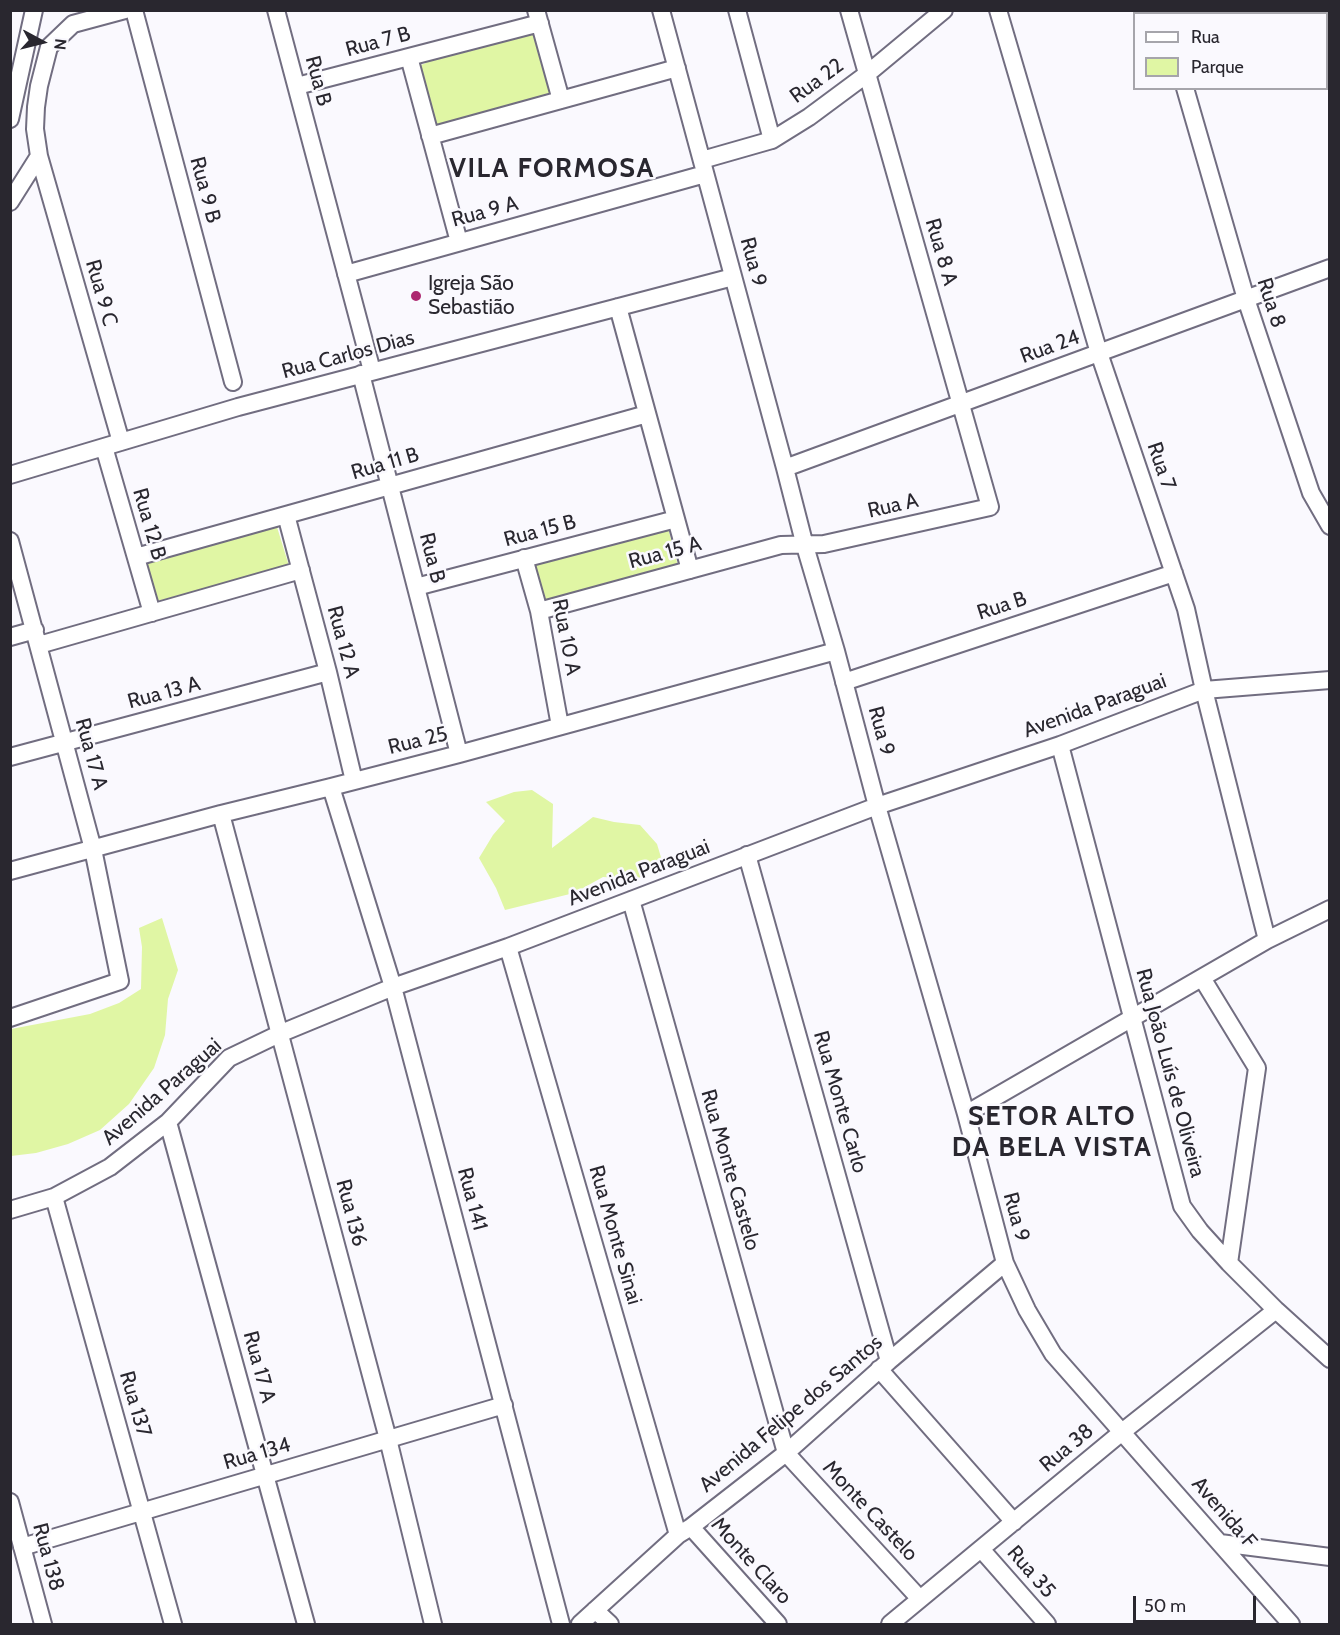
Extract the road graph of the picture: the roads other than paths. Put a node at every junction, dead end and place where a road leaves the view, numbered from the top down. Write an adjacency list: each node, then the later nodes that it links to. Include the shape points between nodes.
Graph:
1 (34, 10): 17 (street)
2 (125, 10): 20 (street, Rua 9 C, via 73,24 49,47 34,129)
3 (134, 10): 31 (street, Rua 9 B)
4 (276, 10): 14 (street, Rua B)
5 (661, 10): 12 (street, Rua 9)
6 (737, 10): 19 (street)
7 (849, 10): 13 (street, Rua 8 A)
8 (944, 10): 13 (street, Rua 22)
9 (998, 10): 29 (street, Rua 7)
10 (538, 17): 11 (street, Rua 7 B); 16 (street)
11 (409, 57): 14 (street, Rua 7 B); 18 (street)
12 (677, 68): 16 (street); 21 (street, Rua 9)
13 (867, 74): 19 (street, Rua 22); 32 (street, Rua 8 A)
14 (297, 86): 25 (street, Rua B)
15 (1186, 90): 27 (street, Rua 8)
16 (561, 100): 18 (street)
17 (10, 119)
18 (430, 136): 23 (street)
19 (772, 140): 21 (street, Rua 22)
20 (39, 156): 22 (street); 34 (street, Rua 9 C)
21 (704, 167): 23 (street, Rua 9 A); 26 (street, Rua 9)
22 (10, 202)
23 (459, 242): 25 (street, Rua 9 A)
24 (1329, 268): 27 (street, Rua 24)
25 (346, 274): 30 (street, Rua B)
26 (733, 277): 28 (street, Rua Carlos Dias); 36 (street, Rua 9)
27 (1246, 299): 29 (street, Rua 24); 42 (street, Rua 8, via 1311,493)
28 (618, 307): 30 (street, Rua Carlos Dias); 33 (street)
29 (1099, 353): 32 (street, Rua 24); 49 (street, Rua 7)
30 (367, 372): 34 (street, Rua Carlos Dias); 38 (street, Rua B)
31 (234, 382)
32 (961, 403): 36 (street, Rua 24); 39 (street, Rua 8 A)
33 (647, 414): 38 (street, Rua 11 B); 41 (street)
34 (120, 442): 35 (street, Rua Carlos Dias)
35 (104, 447): 37 (street, Rua Carlos Dias); 45 (street, Rua 12 B)
36 (785, 468): 44 (street, Rua 9)
37 (10, 475)
38 (390, 486): 40 (street, Rua 11 B); 50 (street, Rua B)
39 (990, 507): 44 (street, Rua A)
40 (286, 515): 45 (street, Rua 11 B); 47 (street, Rua 12 A)
41 (676, 519): 46 (street, Rua 15 B); 48 (street)
42 (1329, 526)
43 (10, 541): 54 (street, Rua 17 A)
44 (805, 546): 48 (street, Rua 15 A, via 781,545); 55 (street, Rua 9)
45 (136, 557): 52 (street, Rua 12 B)
46 (524, 558): 50 (street, Rua 15 B); 51 (street, Rua 10 A)
47 (301, 570): 52 (street); 56 (street, Rua 12 A)
48 (690, 570): 51 (street, Rua 15 A)
49 (1174, 573): 58 (street, Rua B); 59 (street, Rua 7)
50 (416, 587): 63 (street, Rua B)
51 (539, 611): 60 (street, Rua 10 A)
52 (152, 613): 54 (street)
53 (10, 637): 54 (street)
54 (37, 638): 61 (street, Rua 17 A)
55 (836, 651): 58 (street, Rua 9); 60 (street, Rua 25)
56 (328, 672): 61 (street, Rua 13 A); 65 (street, Rua 12 A)
57 (1329, 680): 59 (street, Avenida Paraguai)
58 (844, 682): 67 (street, Rua 9)
59 (1204, 690): 62 (street, Avenida Paraguai); 74 (street, Rua 7)
60 (560, 726): 63 (street, Rua 25)
61 (65, 742): 64 (street, Rua 13 A); 69 (street, Rua 17 A)
62 (1060, 745): 67 (street, Avenida Paraguai); 79 (street, Rua João Luís de Oliveira)
63 (459, 754): 65 (street, Rua 25)
64 (10, 757)
65 (354, 781): 66 (street, Rua 25)
66 (331, 787): 68 (street, Rua 25); 77 (street, Rua 141)
67 (877, 806): 70 (street, Avenida Paraguai); 81 (street, Rua 9)
68 (221, 814): 69 (street, Rua 25); 80 (street, Rua 136)
69 (93, 849): 71 (street, Rua 25); 78 (street, Rua 17 A, via 120,981)
70 (747, 855): 72 (street, Avenida Paraguai); 89 (street, Rua Monte Carlo)
71 (10, 871)
72 (631, 900): 75 (street, Avenida Paraguai); 93 (street, Rua Monte Castelo)
73 (1329, 909): 74 (street)
74 (1267, 940): 76 (street)
75 (508, 947): 77 (street, Avenida Paraguai); 98 (street, Rua Monte Sinai)
76 (1202, 978): 79 (street); 86 (street, via 1257,1068)
77 (393, 987): 80 (street, Avenida Paraguai); 90 (street, Rua 141)
78 (10, 1018)
79 (1133, 1018): 81 (street); 86 (street, Rua João Luís de Oliveira, via 1182,1206)
80 (279, 1034): 82 (street, Avenida Paraguai, via 229,1058); 92 (street, Rua 136)
81 (966, 1114): 85 (street, Rua 9)
82 (168, 1122): 83 (street, Avenida Paraguai, via 110,1167); 94 (street, Rua 17 A)
83 (54, 1197): 84 (street, Avenida Paraguai); 96 (street, Rua 137)
84 (10, 1210)
85 (1005, 1263): 89 (street, Avenida Felipe dos Santos); 91 (street, Rua 9, via 1053,1354)
86 (1229, 1263): 87 (street, Rua João Luís de Oliveira)
87 (1276, 1310): 88 (street, Rua João Luís de Oliveira); 91 (street, Rua 38)
88 (1329, 1359)
89 (884, 1365): 93 (street, Avenida Felipe dos Santos); 97 (street, Rua Monte Carlo)
90 (504, 1405): 92 (street, Rua 134); 109 (street, Rua 141)
91 (1122, 1432): 97 (street, Rua 38); 99 (street, Avenida F)
92 (388, 1439): 94 (street, Rua 134); 108 (street, Rua 136)
93 (786, 1453): 98 (street, Avenida Felipe dos Santos); 103 (street, Monte Castelo)
94 (265, 1475): 96 (street, Rua 134); 107 (street, Rua 17 A)
95 (10, 1502): 100 (street, Rua 138)
96 (141, 1511): 100 (street, Rua 134); 106 (street, Rua 137)
97 (1014, 1522): 101 (street, Rua 38)
98 (684, 1531): 104 (street, Avenida Felipe dos Santos); 112 (street, Monte Claro)
99 (1220, 1543): 102 (street); 115 (street, Avenida F)
100 (22, 1546): 105 (street, Rua 138)
101 (981, 1549): 103 (street, Rua 38); 114 (street, Rua 35)
102 (1329, 1557)
103 (920, 1599): 113 (street, Rua 38)
104 (596, 1610): 110 (street, Avenida Felipe dos Santos); 111 (street)
105 (43, 1624)
106 (173, 1624)
107 (306, 1624)
108 (433, 1624)
109 (561, 1624)
110 (580, 1624)
111 (610, 1624)
112 (778, 1624)
113 (890, 1624)
114 (1047, 1624)
115 (1292, 1624)

